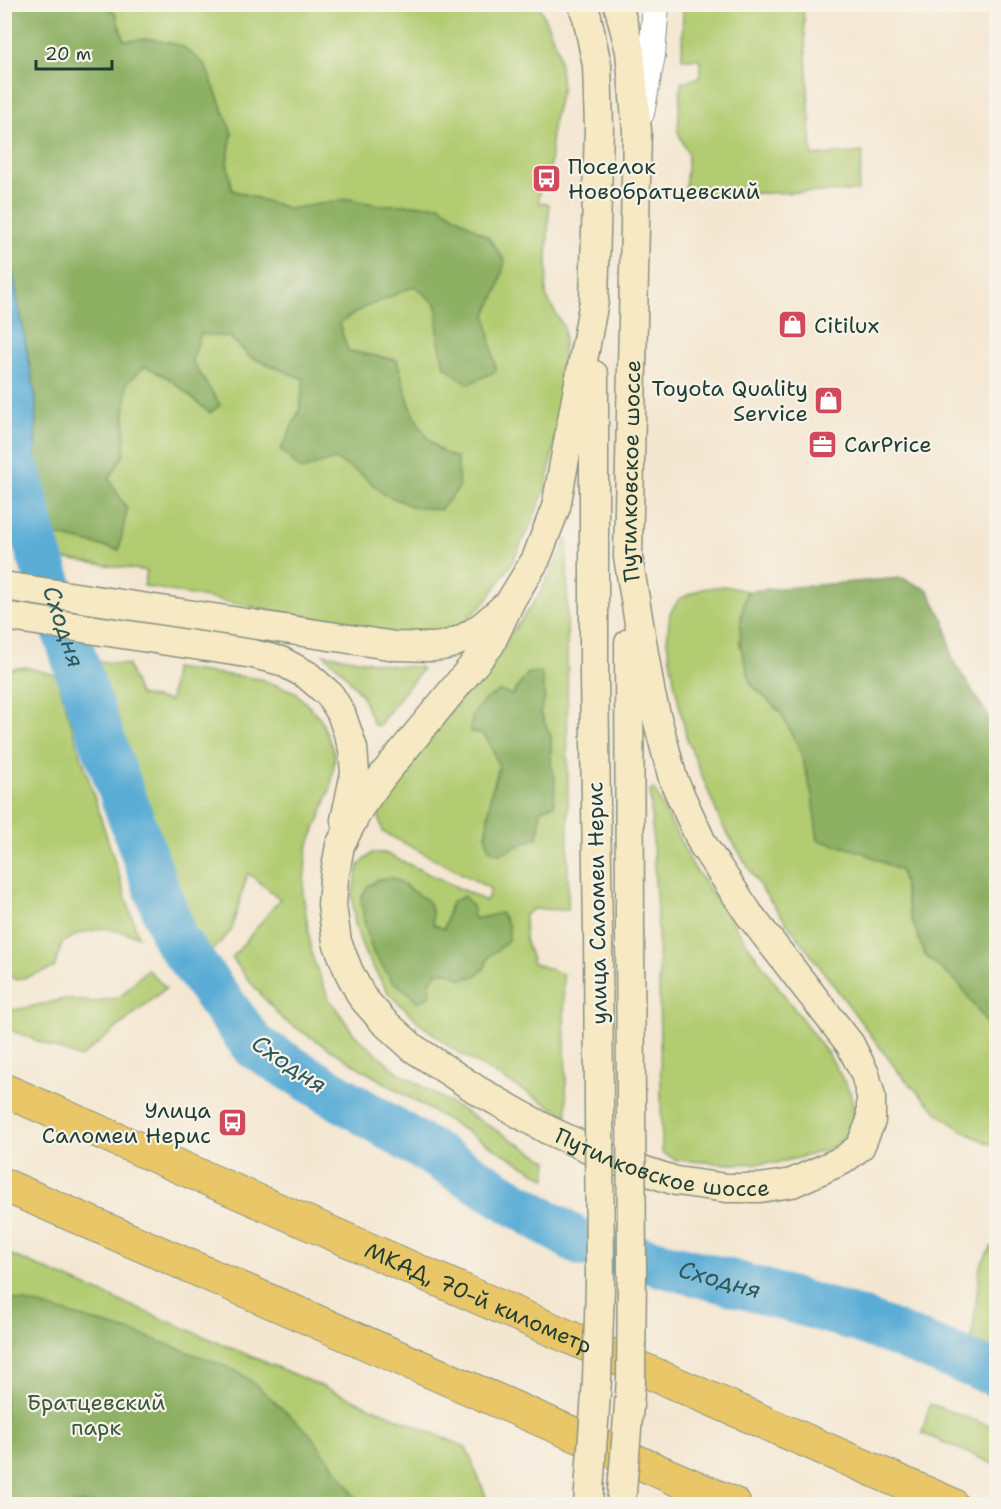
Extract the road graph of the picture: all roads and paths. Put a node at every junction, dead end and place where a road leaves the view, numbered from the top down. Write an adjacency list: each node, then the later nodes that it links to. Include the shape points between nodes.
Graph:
1 (582, 4): 5 (main road, Путилковское шоссе, via 597,65)
2 (618, 4): 4 (main road, Путилковское шоссе, via 630,51)
3 (656, 4): 4 (street, via 652,55)
4 (637, 131): 6 (main road, Путилковское шоссе)
5 (594, 301): 8 (main road, Путилковское шоссе, via 556,507 536,559); 13 (main road, улица Саломеи Нерис, bridge, via 600,1285)
6 (628, 557): 10 (main road, Путилковское шоссе, via 651,695 673,779 703,845 749,914 850,1044 871,1096 871,1121 860,1147 843,1160 792,1183 726,1188 676,1181 621,1163 548,1130 477,1090 413,1047 362,997 337,942 332,905); 14 (main road, улица Саломеи Нерис, bridge, via 632,1255 631,1380)
7 (4, 586): 8 (main road, via 395,646 435,647 458,641 485,625)
8 (511, 600): 10 (main road, Путилковское шоссе, via 490,645 384,774 360,807)
9 (4, 616): 10 (main road, via 253,654 282,661 307,675 330,695 353,748 355,773)
10 (340, 845)
11 (4, 1090): 16 (highway, МКАД, 70-й километр)
12 (4, 1185): 15 (highway)
13 (588, 1504)
14 (621, 1504)
15 (734, 1504)
16 (951, 1504)

